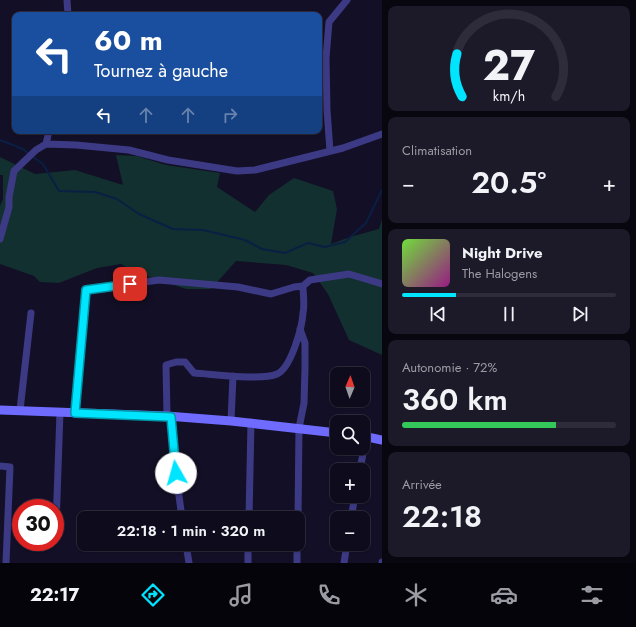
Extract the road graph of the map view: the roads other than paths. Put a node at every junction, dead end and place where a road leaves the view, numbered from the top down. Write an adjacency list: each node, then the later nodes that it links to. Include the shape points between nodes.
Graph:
1 (67, 0): 3 (street)
2 (347, 0): 7 (street, via 329,22 326,110)
3 (68, 12)
4 (48, 134): 6 (street)
5 (382, 134): 7 (street)
6 (46, 144): 7 (street, via 128,150 168,160 237,171 255,170); 8 (street, via 14,171 9,207)
7 (330, 151)
8 (0, 239)
9 (382, 284): 10 (street, via 349,274 310,280)
10 (303, 286): 12 (street, via 304,312); 17 (street, via 294,286 271,294 238,287 160,280 86,290)
11 (31, 313): 15 (street)
12 (300, 329): 13 (street, via 286,366 278,374 263,377); 21 (street, via 305,342 305,368 304,403)
13 (233, 376): 18 (street, via 194,372 185,362 166,365); 19 (street)
14 (0, 410): 15 (street)
15 (20, 410): 16 (street)
16 (60, 412): 17 (street); 26 (street)
17 (75, 413): 18 (street)
18 (169, 416): 19 (street); 27 (street)
19 (231, 420): 20 (street)
20 (251, 422): 21 (street); 28 (street)
21 (299, 428): 22 (street); 29 (street)
22 (330, 432)
23 (370, 437): 24 (street)
24 (382, 440)
25 (0, 466): 34 (street, via 10,466)
26 (57, 499)
27 (181, 511)
28 (249, 511)
29 (298, 511)
30 (187, 551): 35 (street)
31 (248, 551): 36 (street)
32 (297, 551): 37 (street)
33 (346, 551): 38 (street)
34 (6, 563)
35 (189, 563)
36 (248, 563)
37 (297, 563)
38 (344, 563)

